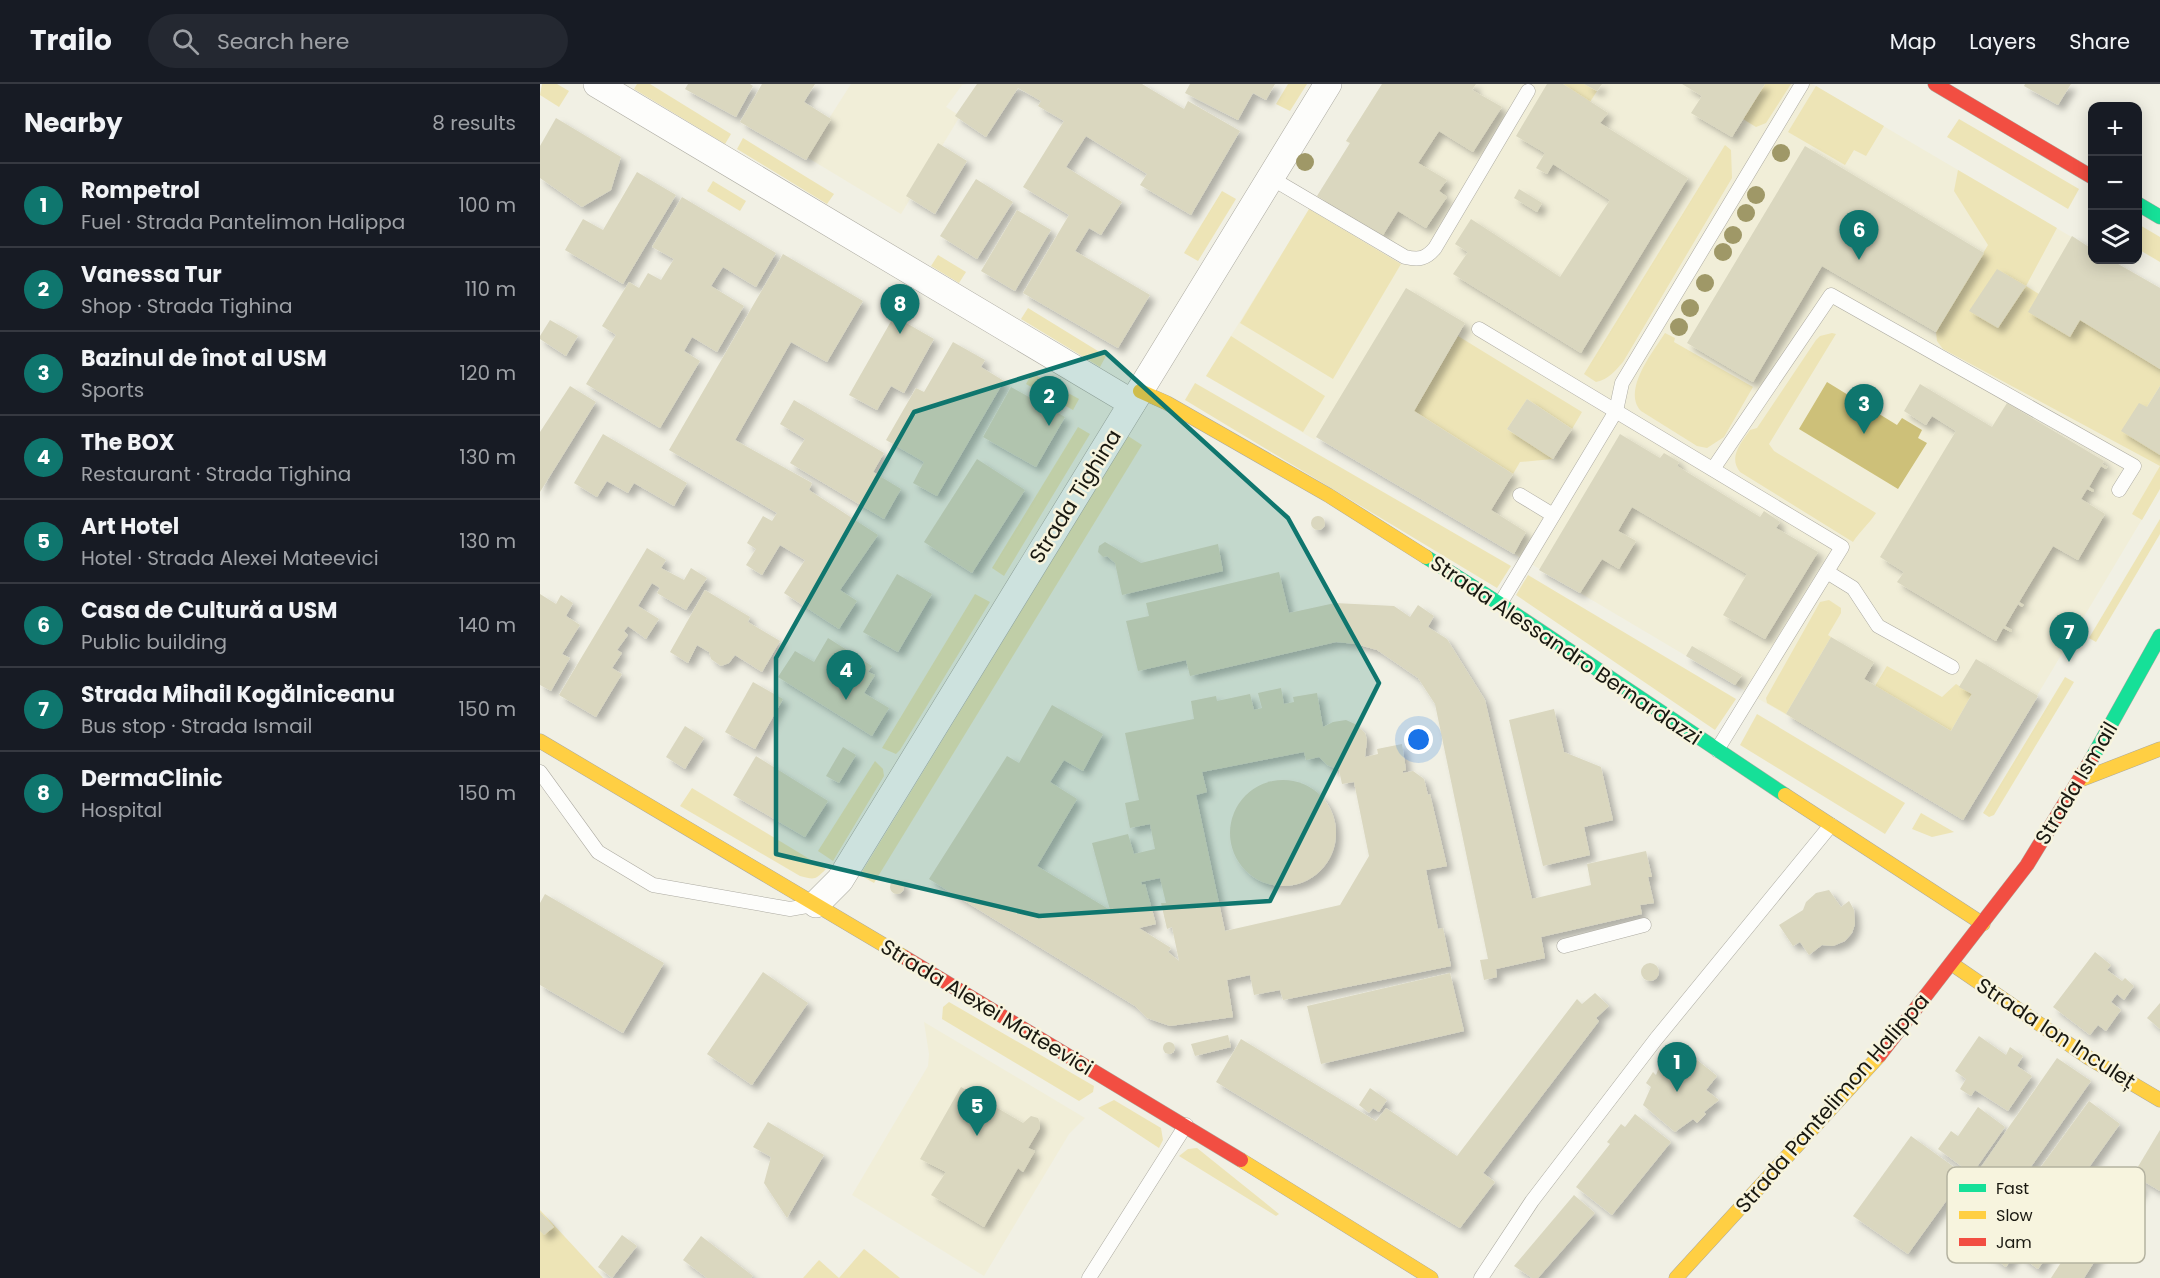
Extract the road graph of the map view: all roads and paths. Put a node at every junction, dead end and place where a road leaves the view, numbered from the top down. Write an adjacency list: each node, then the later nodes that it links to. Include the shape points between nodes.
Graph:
1 (597, 84): 11 (street, Strada Alessandro Bernardazzi)
2 (1328, 84): 7 (street, Strada Tighina)
3 (1802, 84): 12 (lane, via 1622,383)
4 (1935, 84): 6 (main road)
5 (1528, 91): 7 (lane, via 1428,256 1406,257)
6 (2088, 175)
7 (1271, 178): 11 (street, Strada Tighina)
8 (2142, 206): 9 (main road)
9 (2160, 217)
10 (1479, 329): 12 (lane)
11 (1136, 397): 18 (main road, Strada Alessandro Bernardazzi, via 1167,403 1328,495); 27 (street, Strada Tighina, via 840,880)
12 (1616, 411): 13 (lane); 16 (lane)
13 (1713, 470): 14 (lane, via 1832,294 2134,465); 17 (lane, via 1842,547)
14 (2119, 490)
15 (1520, 495): 16 (lane)
16 (1553, 515): 18 (lane)
17 (1827, 572): 20 (lane, via 1853,588 1878,626); 23 (lane)
18 (1500, 604): 23 (main road, Strada Alessandro Bernardazzi)
19 (2160, 636): 25 (main road, Strada Ismail)
20 (1952, 667)
21 (540, 741): 27 (main road, Strada Alexei Mateevici)
22 (2160, 749): 25 (main road)
23 (1717, 750): 26 (main road, Strada Alessandro Bernardazzi)
24 (540, 772): 27 (lane, via 598,852 653,885 790,909)
25 (2080, 780): 28 (main road, Strada Ismail, via 2027,865)
26 (1831, 825): 28 (main road, Strada Alessandro Bernardazzi); 36 (lane, via 1656,1039 1532,1201)
27 (816, 904): 33 (main road, Strada Alexei Mateevici)
28 (1983, 924): 31 (main road, Strada Pantelimon Halippa)
29 (1644, 925): 30 (lane)
30 (1564, 946)
31 (1952, 964): 32 (main road, Strada Ion Inculeț, via 2089,1058); 37 (main road, Strada Pantelimon Halippa, via 1878,1057)
32 (2160, 1100)
33 (1186, 1125): 34 (lane); 35 (main road, Strada Alexei Mateevici)
34 (1089, 1278)
35 (1431, 1278)
36 (1481, 1278)
37 (1676, 1278)

